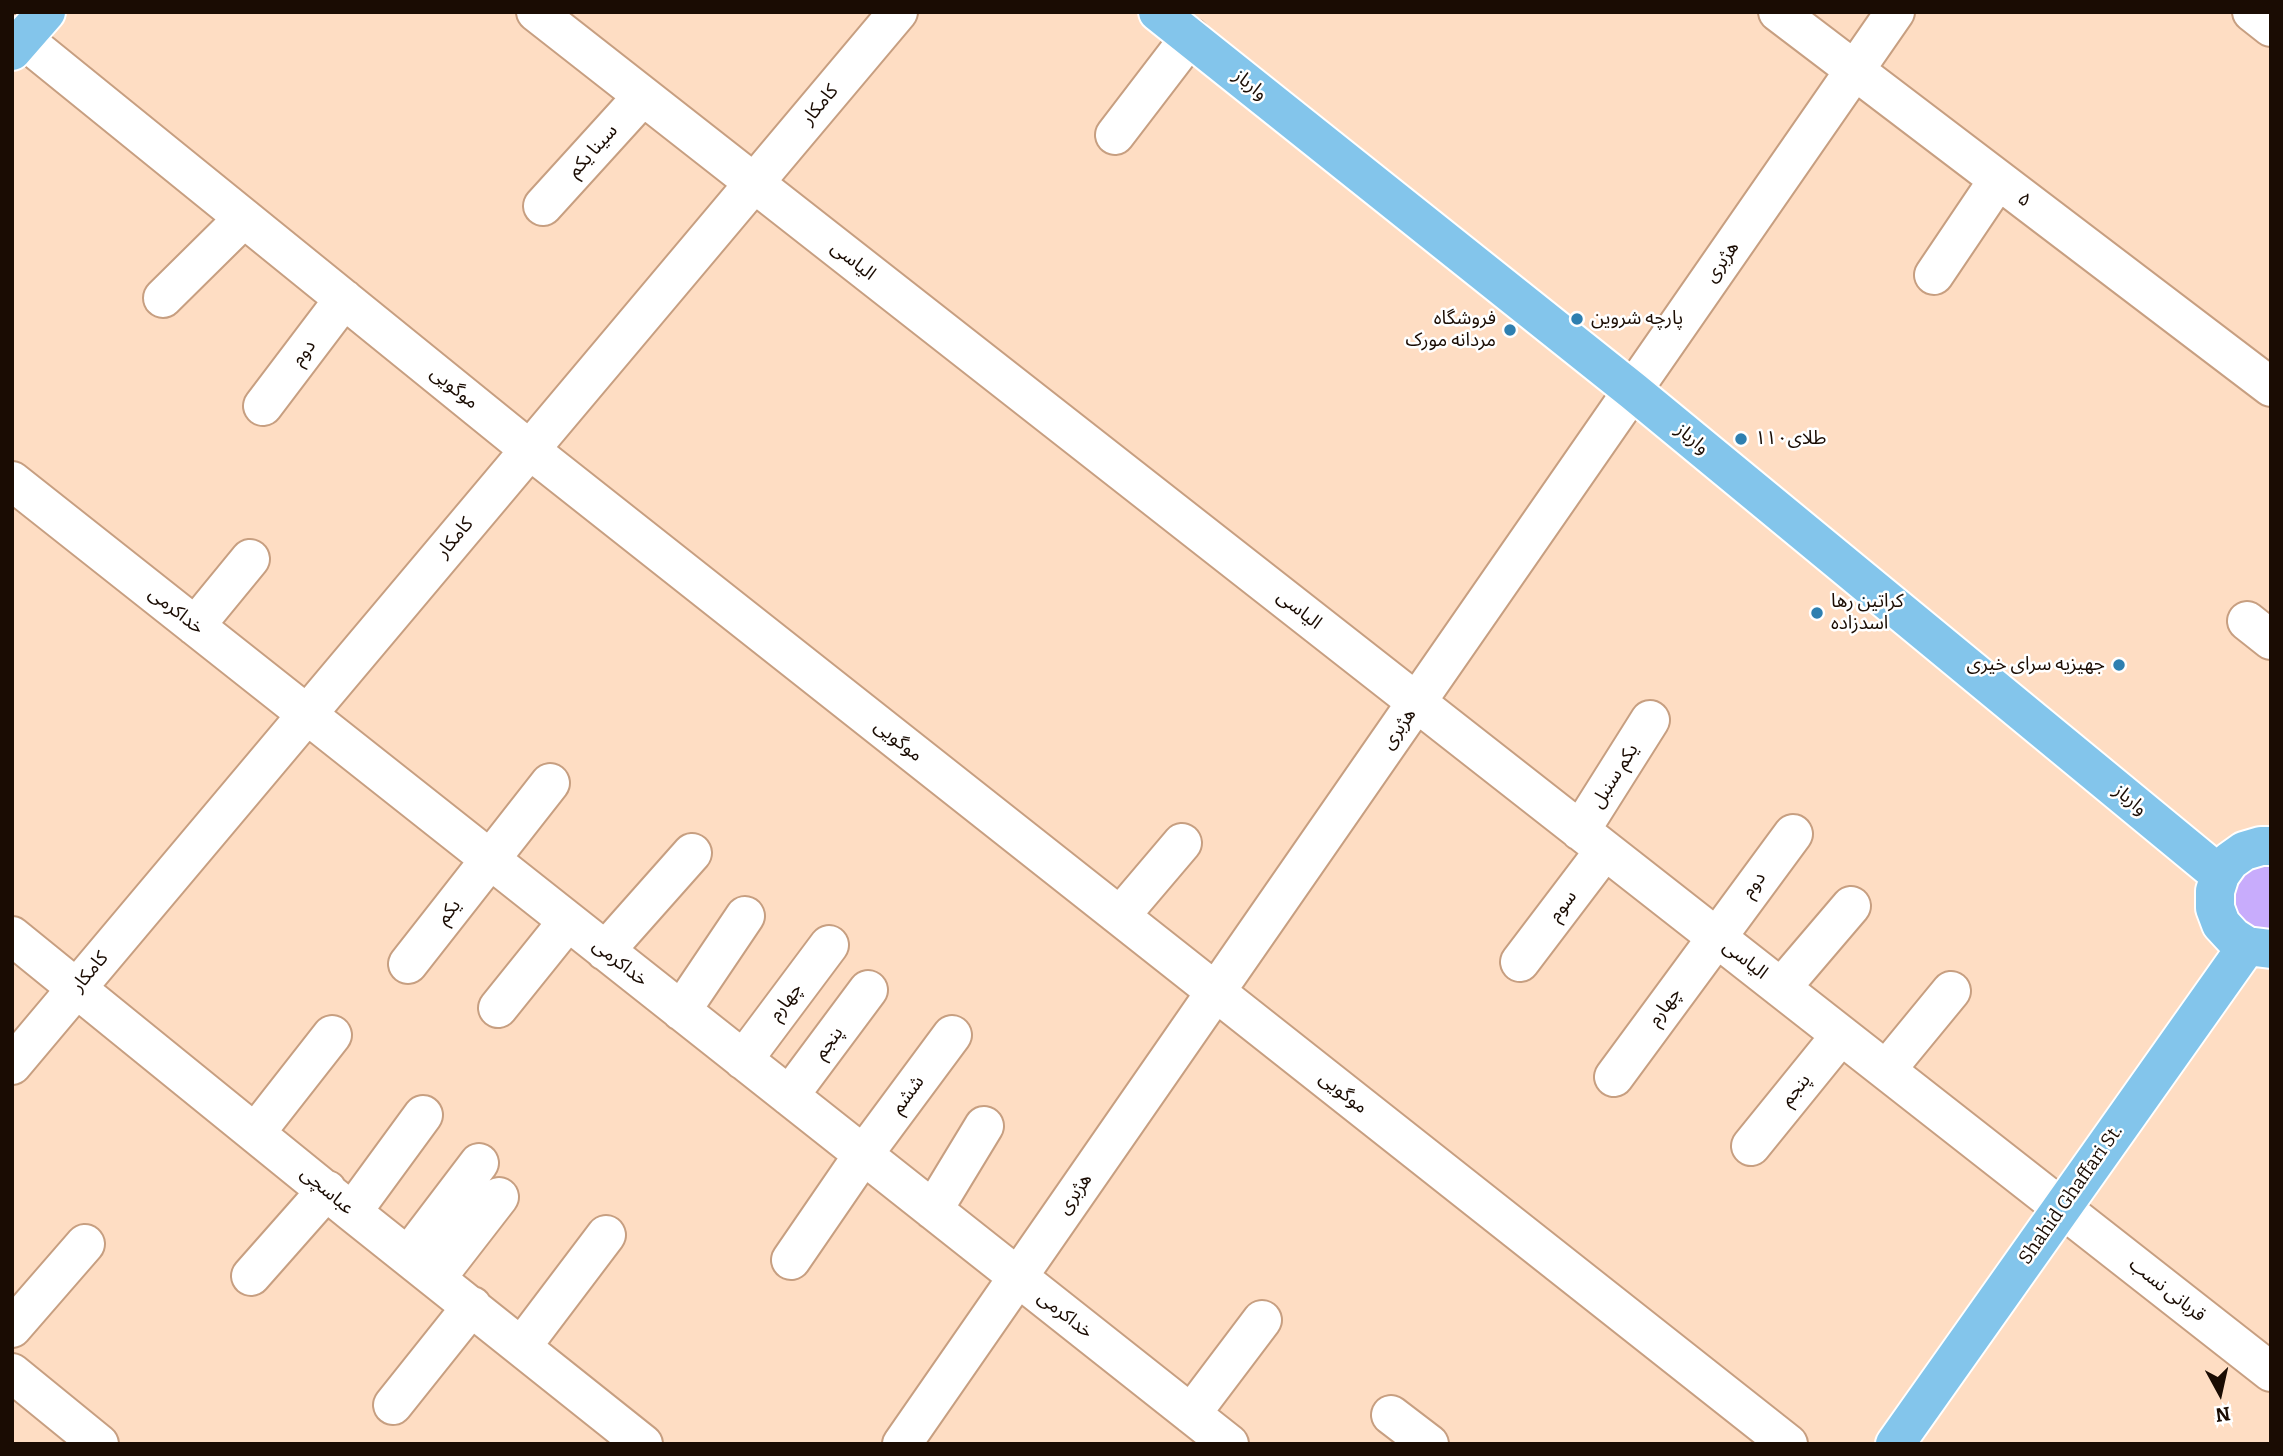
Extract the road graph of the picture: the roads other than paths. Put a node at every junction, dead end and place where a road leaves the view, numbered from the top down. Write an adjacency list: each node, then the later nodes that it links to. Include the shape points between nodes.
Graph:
1 (536, 12): 11 (street, الیاسی)
2 (898, 12): 14 (street, کامکار)
3 (1158, 12): 9 (main road, وارباز)
4 (1778, 12): 10 (street, ۵)
5 (1895, 12): 10 (street, هژبری)
6 (2252, 12): 7 (street)
7 (2271, 27)
8 (23, 34): 16 (street, موگویی)
9 (1190, 37): 12 (street); 21 (main road, وارباز)
10 (1855, 71): 13 (street, ۵); 21 (street, هژبری)
11 (643, 96): 14 (street, الیاسی); 15 (street, سینا یکم)
12 (1115, 135)
13 (1998, 180): 17 (street); 20 (street, ۵)
14 (754, 183): 23 (street, کامکار); 27 (street, الیاسی)
15 (543, 206)
16 (244, 218): 18 (street); 19 (street, موگویی)
17 (1934, 275)
18 (163, 298)
19 (344, 299): 22 (street, دوم); 23 (street, موگویی)
20 (2271, 387)
21 (1633, 391): 27 (street, هژبری); 37 (main road, وارباز)
22 (263, 406)
23 (530, 450): 28 (street, کامکار); 40 (street, موگویی)
24 (12, 481): 26 (street, خداکرمی)
25 (250, 559): 26 (street)
26 (195, 626): 28 (street, خداکرمی)
27 (1417, 703): 32 (street, الیاسی); 53 (street, هژبری)
28 (306, 715): 36 (street, خداکرمی); 49 (street, کامکار)
29 (1650, 720): 32 (street, یکم سنبل)
30 (550, 783): 36 (street, یکم)
31 (1793, 834): 43 (street, دوم)
32 (1593, 841): 43 (street, الیاسی); 47 (street, سوم)
33 (1182, 843): 40 (street)
34 (2271, 846): 37 (main road, via 2244,850)
35 (692, 853): 46 (street)
36 (489, 859): 41 (street, خداکرمی); 48 (street, یکم)
37 (2220, 875): 45 (main road, via 2215,891 2221,924 2233,937)
38 (1851, 906): 50 (street)
39 (745, 916): 55 (street)
40 (1120, 916): 53 (street, موگویی)
41 (568, 921): 46 (street, خداکرمی); 54 (street)
42 (12, 936): 49 (street, عباسچی)
43 (1716, 937): 50 (street, الیاسی); 62 (street, چهارم)
44 (829, 945): 59 (street, چهارم)
45 (2259, 948): 72 (main road, Shahid Ghaffari St.)
46 (605, 951): 55 (street, خداکرمی)
47 (1520, 962)
48 (408, 964)
49 (77, 988): 60 (street, کامکار); 66 (street, عباسچی)
50 (1781, 988): 58 (street, الیاسی)
51 (868, 990): 63 (street, پنجم)
52 (1951, 990): 61 (street)
53 (1216, 992): 79 (street, هژبری); 94 (street, موگویی)
54 (498, 1009)
55 (681, 1011): 59 (street, خداکرمی)
56 (332, 1035): 66 (street)
57 (952, 1035): 68 (street, ششم)
58 (1841, 1035): 61 (street, الیاسی); 67 (street, پنجم)
59 (743, 1060): 63 (street, خداکرمی)
60 (12, 1065)
61 (1886, 1070): 72 (street, الیاسی)
62 (1614, 1076)
63 (789, 1096): 68 (street, خداکرمی)
64 (423, 1115): 71 (street)
65 (984, 1126): 73 (street)
66 (256, 1132): 71 (street, عباسچی)
67 (1751, 1146)
68 (863, 1155): 73 (street, خداکرمی); 76 (street)
69 (479, 1163): 77 (street)
70 (499, 1197): 77 (street)
71 (339, 1201): 77 (street, عباسچی); 78 (street)
72 (2062, 1208): 84 (street, قربانی نسب); 95 (main road, Shahid Ghaffari St.)
73 (933, 1210): 79 (street, خداکرمی)
74 (606, 1235): 83 (street)
75 (85, 1244): 82 (street)
76 (791, 1260)
77 (423, 1266): 80 (street, عباسچی)
78 (251, 1276)
79 (1017, 1277): 87 (street, خداکرمی); 91 (street, هژبری)
80 (472, 1306): 83 (street, عباسچی); 86 (street)
81 (1262, 1320): 87 (street)
82 (12, 1328)
83 (522, 1346): 90 (street, عباسچی)
84 (2271, 1372)
85 (12, 1373): 89 (street)
86 (393, 1405)
87 (1191, 1414): 92 (street, خداکرمی)
88 (1391, 1415): 93 (street)
89 (99, 1444)
90 (643, 1444)
91 (902, 1444)
92 (1229, 1444)
93 (1429, 1444)
94 (1788, 1444)
95 (1895, 1444)

